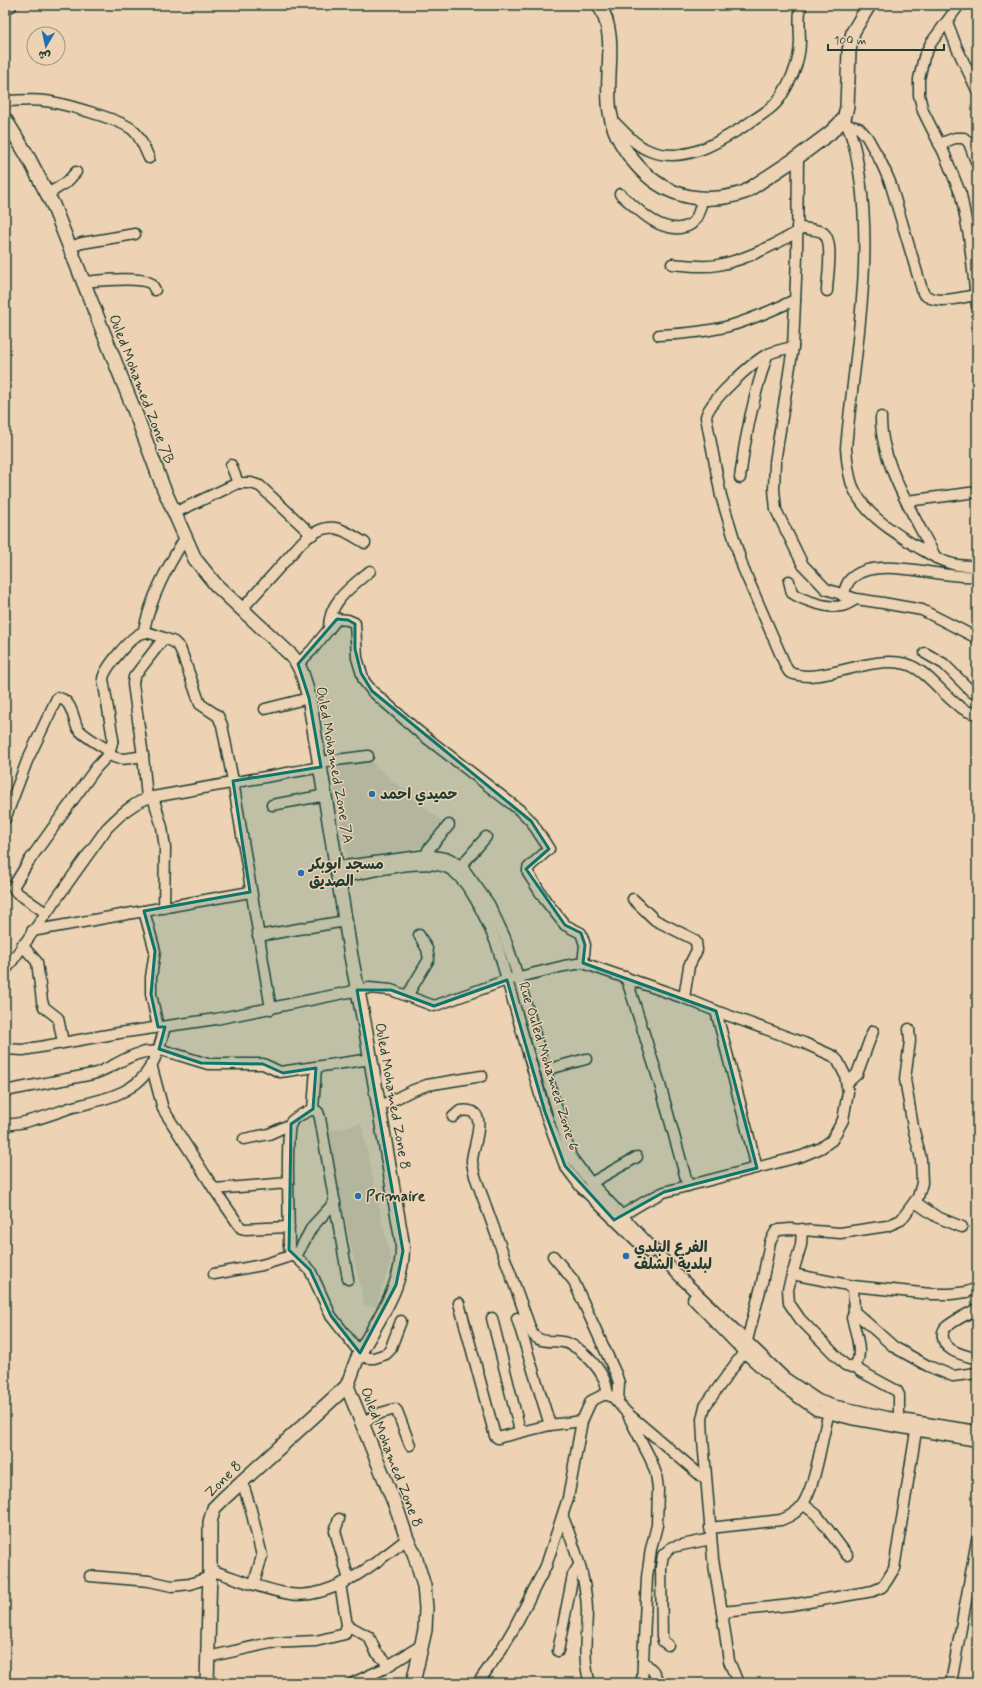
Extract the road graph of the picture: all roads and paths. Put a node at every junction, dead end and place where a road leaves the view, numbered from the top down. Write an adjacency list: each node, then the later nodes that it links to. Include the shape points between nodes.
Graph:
1 (10, 5): 6 (main road)
2 (599, 5): 11 (main road, via 605,14 609,33 609,105)
3 (801, 5): 11 (street, via 800,52 786,88 775,104 738,130 700,151 680,155 667,154 650,151 637,144)
4 (869, 5): 12 (main road, via 853,32 848,51)
5 (959, 5): 7 (street)
6 (6, 7)
7 (947, 22): 8 (street, via 956,48); 13 (street, via 924,57 919,79 919,99)
8 (977, 90)
9 (5, 101): 15 (street, via 60,103 97,114 134,131)
10 (5, 119): 18 (main road, Ouled Mohamed Zone 7B)
11 (612, 119): 20 (main road, via 620,142 642,170 661,186 673,192)
12 (845, 122): 14 (main road); 28 (street, via 859,128 881,162 890,182 926,297 938,300); 44 (street, via 852,137 863,196 865,256 846,448 849,475 856,494 884,526)
13 (939, 144): 16 (street, via 955,138 964,138 969,143); 28 (street, via 961,195)
14 (798, 157): 20 (main road, via 736,196); 21 (street)
15 (149, 158)
16 (977, 164)
17 (76, 172): 18 (street, via 67,182)
18 (48, 194): 23 (main road, Ouled Mohamed Zone 7B)
19 (620, 194): 20 (street, via 655,222 668,228 691,224 696,219)
20 (703, 198)
21 (797, 230): 24 (street, via 747,256 718,265); 27 (street, via 822,232 829,240); 29 (street)
22 (135, 234): 23 (street, via 82,243)
23 (70, 248): 25 (main road, Ouled Mohamed Zone 7B)
24 (672, 264)
25 (82, 282): 26 (street, via 120,279 144,281 150,282); 40 (main road, Ouled Mohamed Zone 7B)
26 (155, 290)
27 (827, 291)
28 (976, 295): 30 (street)
29 (795, 300): 31 (street, via 766,314 730,326 684,334); 32 (street)
30 (977, 306)
31 (659, 335)
32 (793, 347): 33 (street); 49 (street, via 775,462 776,510 803,565 822,586)
33 (767, 354): 36 (street, via 743,450); 62 (street, via 749,367 718,398 708,410 706,417 721,496 743,568 789,672 797,676 812,677 875,662 907,664 925,675 963,710)
34 (882, 417): 39 (street, via 882,437 886,454)
35 (231, 465): 37 (street)
36 (740, 478)
37 (238, 483): 40 (street); 41 (street, via 260,486)
38 (977, 492): 39 (street)
39 (907, 501): 44 (street)
40 (174, 513): 42 (main road, Ouled Mohamed Zone 7B)
41 (312, 535): 43 (street, via 324,529 339,528); 51 (street, via 302,542)
42 (185, 538): 51 (main road, Ouled Mohamed Zone 7B, via 198,564); 53 (street, via 163,575)
43 (365, 542)
44 (936, 558): 45 (street, via 953,564)
45 (977, 566)
46 (370, 571): 52 (street, via 332,609)
47 (977, 576): 49 (street, via 947,576 891,568 867,570 852,577)
48 (789, 581): 50 (street, via 792,593 821,604 840,607)
49 (843, 596): 50 (street)
50 (856, 599): 55 (street, via 922,610)
51 (242, 609): 56 (main road, Ouled Mohamed Zone 7B)
52 (330, 629): 58 (street); 87 (street, via 338,618 355,623 357,658 364,680 372,691 531,821 549,848 528,868 528,873 565,925 581,933 585,945)
53 (143, 633): 54 (street); 63 (street, via 138,634 127,645 103,676 113,739)
54 (164, 638): 64 (street, via 133,680); 67 (street, via 180,648 200,704 220,719)
55 (977, 638)
56 (283, 646): 58 (main road, Ouled Mohamed Zone 7A)
57 (925, 653): 59 (street, via 944,664)
58 (298, 664): 60 (main road, Ouled Mohamed Zone 7A)
59 (977, 695)
60 (309, 698): 61 (street); 66 (main road, Ouled Mohamed Zone 7A)
61 (265, 709)
62 (977, 714)
63 (110, 752): 64 (street, via 114,758 120,759); 71 (street, via 80,730 66,701 57,698 27,761); 81 (street, via 29,861 13,888)
64 (143, 756): 69 (street)
65 (368, 756): 66 (street)
66 (320, 764): 67 (street); 68 (main road, Ouled Mohamed Zone 7A)
67 (233, 781): 69 (street); 77 (street)
68 (326, 795): 70 (street); 76 (main road, Ouled Mohamed Zone 7A)
69 (150, 798): 79 (street, via 162,827 165,848); 81 (street, via 124,811 107,828)
70 (272, 805)
71 (5, 819)
72 (449, 825): 74 (street, via 428,850)
73 (486, 837): 75 (street)
74 (427, 855): 75 (street, Rue Ouled Mohamed Zone 6, via 450,859); 76 (street, Rue Ouled Mohamed Zone 6)
75 (461, 866): 89 (street, Rue Ouled Mohamed Zone 6, via 478,887 496,917)
76 (338, 872): 82 (main road, Ouled Mohamed Zone 7A); 91 (street, Rue Ouled Mohamed Zone 6, via 415,865 436,865 453,871 467,886 486,920 497,945)
77 (250, 892): 79 (street); 85 (street)
78 (633, 899): 94 (street, via 655,920 693,938 696,942 697,950 689,966)
79 (164, 908): 80 (street)
80 (144, 910): 83 (street); 97 (street, via 155,951 151,994)
81 (46, 913): 83 (street)
82 (345, 921): 85 (street); 92 (main road, Ouled Mohamed Zone 7A)
83 (32, 931): 86 (street)
84 (419, 934): 93 (street, via 429,959)
85 (258, 936): 95 (street)
86 (22, 945): 88 (street); 100 (street, via 36,962 44,1007 58,1018)
87 (583, 963): 89 (street); 90 (street)
88 (5, 970)
89 (518, 977): 91 (street); 107 (street, Rue Ouled Mohamed Zone 6)
90 (626, 978): 94 (street); 121 (street)
91 (507, 980): 93 (street, via 434,1006); 125 (street, Rue Ouled Mohamed Zone 6, via 545,1112 565,1166 581,1187)
92 (357, 990): 93 (street, via 376,988); 95 (street); 103 (main road, Ouled Mohamed Zone 8)
93 (407, 996)
94 (684, 998): 96 (street)
95 (271, 1009): 97 (street)
96 (716, 1011): 109 (street, via 833,1056 841,1066); 118 (street)
97 (161, 1027): 100 (street); 102 (street)
98 (909, 1029): 124 (street, via 905,1079 923,1172)
99 (873, 1031): 109 (street, via 857,1074)
100 (63, 1042): 101 (street, via 22,1050)
101 (5, 1049)
102 (158, 1051): 105 (street); 106 (street, via 208,1064 263,1064 280,1072); 110 (street, via 143,1052 93,1074)
103 (371, 1060): 106 (street); 111 (main road, Ouled Mohamed Zone 8)
104 (586, 1060): 107 (street)
105 (151, 1064): 115 (street, via 138,1081 114,1095 31,1121); 122 (street, via 163,1108)
106 (316, 1068): 112 (street)
107 (545, 1070): 120 (street, Rue Ouled Mohamed Zone 6, via 568,1150)
108 (482, 1076): 111 (street, via 427,1085)
109 (847, 1083): 118 (street, via 848,1098 843,1120 828,1143 812,1153)
110 (5, 1092)
111 (378, 1107): 144 (main road, Ouled Mohamed Zone 8, via 400,1225 403,1260 396,1285)
112 (313, 1109): 114 (street); 123 (street, via 318,1112 320,1118)
113 (453, 1117): 149 (street, via 460,1111 470,1111 479,1120 472,1162 475,1176 532,1333 540,1339 562,1342 578,1350 601,1374)
114 (291, 1124): 116 (street, via 270,1134); 119 (street)
115 (5, 1125)
116 (244, 1139)
117 (637, 1157): 120 (street)
118 (757, 1168): 121 (street)
119 (288, 1182): 122 (street); 126 (street)
120 (591, 1183): 125 (street, Rue Ouled Mohamed Zone 6)
121 (688, 1186): 125 (street, via 664,1192)
122 (214, 1189): 126 (street, via 241,1228)
123 (335, 1202): 129 (street, via 312,1227 302,1248); 133 (street)
124 (915, 1202): 127 (street, via 937,1217); 128 (street, via 901,1220 887,1226 840,1233)
125 (618, 1217): 142 (street, Rue Ouled Mohamed Zone 6); 143 (street, Rue Ouled Mohamed Zone 6, via 644,1248)
126 (289, 1227): 129 (street, via 289,1250)
127 (962, 1227)
128 (802, 1229): 132 (street, via 801,1246); 142 (street, via 779,1230 770,1242)
129 (294, 1255): 131 (street, via 262,1265); 144 (street, via 310,1270 331,1316)
130 (553, 1256): 150 (street, via 573,1280 616,1374 619,1383)
131 (214, 1274)
132 (792, 1274): 134 (street); 146 (street, via 788,1297 792,1310 845,1365)
133 (348, 1279)
134 (853, 1286): 135 (street, via 938,1294 967,1292); 138 (street)
135 (977, 1288)
136 (459, 1303): 158 (street, via 495,1436 498,1438)
137 (977, 1310): 145 (street, via 957,1320 942,1333 944,1342 951,1350)
138 (854, 1313): 146 (street, via 852,1318 859,1355); 147 (street, via 861,1316 894,1347 928,1366 953,1376)
139 (492, 1318): 158 (street)
140 (518, 1318): 156 (street)
141 (401, 1321): 144 (street, via 386,1354 367,1358)
142 (747, 1341): 143 (street); 151 (street, Rue Ouled Mohamed Zone 6, via 785,1378)
143 (744, 1352): 151 (street, Rue Ouled Mohamed Zone 6, via 779,1384 816,1410); 162 (street, via 703,1412)
144 (360, 1353): 148 (main road, Ouled Mohamed Zone 8)
145 (977, 1359)
146 (855, 1365): 153 (street, via 860,1371 897,1391 900,1395)
147 (977, 1373)
148 (347, 1386): 155 (main road, Ouled Mohamed Zone 8); 163 (main road, Zone 8)
149 (608, 1395): 150 (street); 154 (street, via 591,1401)
150 (618, 1401): 152 (street)
151 (830, 1410): 153 (street); 157 (street); 164 (street)
152 (626, 1412): 162 (street); 183 (street, via 651,1460 658,1489 657,1525 647,1577)
153 (899, 1419): 157 (street)
154 (582, 1421): 156 (street); 165 (street)
155 (362, 1422): 161 (street, via 395,1409); 168 (main road, Ouled Mohamed Zone 8)
156 (550, 1425): 158 (street)
157 (917, 1427): 159 (street); 160 (street); 177 (street, via 896,1559 890,1577 882,1587 836,1597)
158 (520, 1431)
159 (977, 1431)
160 (977, 1441)
161 (410, 1445)
162 (706, 1480): 167 (street)
163 (242, 1481): 173 (main road, Zone 8, via 218,1504 211,1516); 176 (street, via 262,1556)
164 (803, 1504): 167 (street, via 790,1516 781,1520); 171 (street, via 817,1515)
165 (563, 1517): 172 (street, via 575,1547); 188 (street, via 546,1566 514,1628)
166 (339, 1519): 175 (street, via 335,1531)
167 (710, 1528): 169 (street)
168 (407, 1539): 175 (street); 179 (main road, Ouled Mohamed Zone 8, via 424,1586 426,1608)
169 (711, 1539): 177 (street); 180 (street, via 678,1545 663,1554 662,1639)
170 (977, 1540): 193 (street)
171 (847, 1555)
172 (578, 1565): 181 (street, via 573,1575); 189 (street, via 584,1582 587,1609 586,1662)
173 (210, 1574): 174 (street, via 190,1584 172,1586 149,1581); 176 (street); 182 (main road, Zone 8)
174 (90, 1576)
175 (345, 1582): 176 (street, via 302,1595); 178 (street)
176 (254, 1584)
177 (722, 1612): 192 (street, via 729,1661)
178 (347, 1625): 182 (street, via 345,1634 323,1640 275,1642); 184 (street, via 369,1637 376,1652)
179 (422, 1645): 184 (street); 187 (main road, Ouled Mohamed Zone 8)
180 (668, 1645)
181 (558, 1651)
182 (208, 1657): 185 (main road, Zone 8)
183 (643, 1661): 190 (street); 191 (street)
184 (389, 1665): 186 (street)
185 (207, 1683)
186 (353, 1683)
187 (413, 1683)
188 (478, 1683)
189 (590, 1683)
190 (642, 1683)
191 (660, 1683)
192 (738, 1683)
193 (951, 1683)

